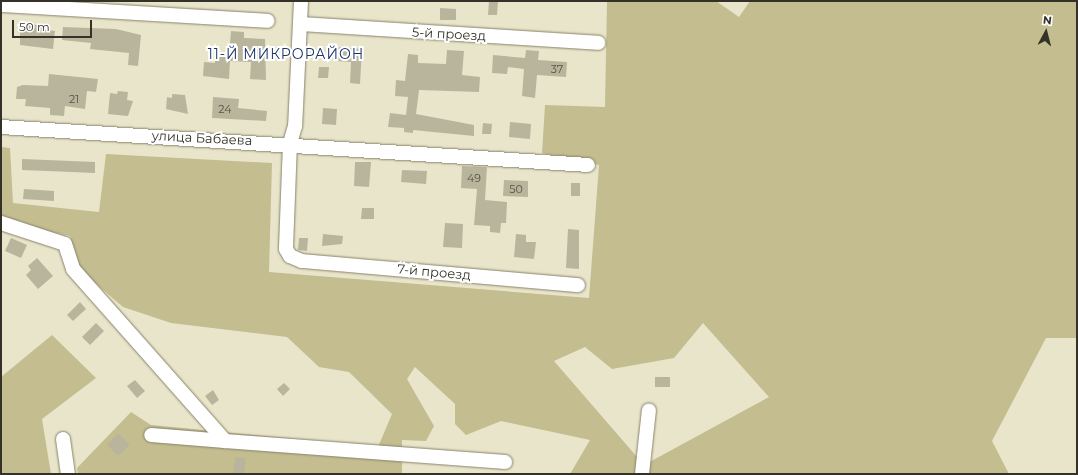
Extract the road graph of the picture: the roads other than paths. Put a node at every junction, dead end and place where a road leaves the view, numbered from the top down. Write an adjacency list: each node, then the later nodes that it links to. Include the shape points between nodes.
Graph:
1 (301, 1): 4 (street)
2 (1, 5): 3 (street)
3 (268, 21)
4 (300, 24): 5 (street, 5-й проезд); 7 (street, via 294,126)
5 (598, 43)
6 (1, 127): 7 (street, улица Бабаева)
7 (290, 144): 8 (street, улица Бабаева); 10 (street, 7-й проезд, via 286,249 290,256 302,261)
8 (588, 165)
9 (1, 223): 14 (street, via 65,244 73,269)
10 (578, 285)
11 (649, 410): 17 (street)
12 (152, 435): 14 (street)
13 (63, 439): 16 (street)
14 (225, 441): 15 (street)
15 (505, 462)
16 (68, 474)
17 (642, 474)

